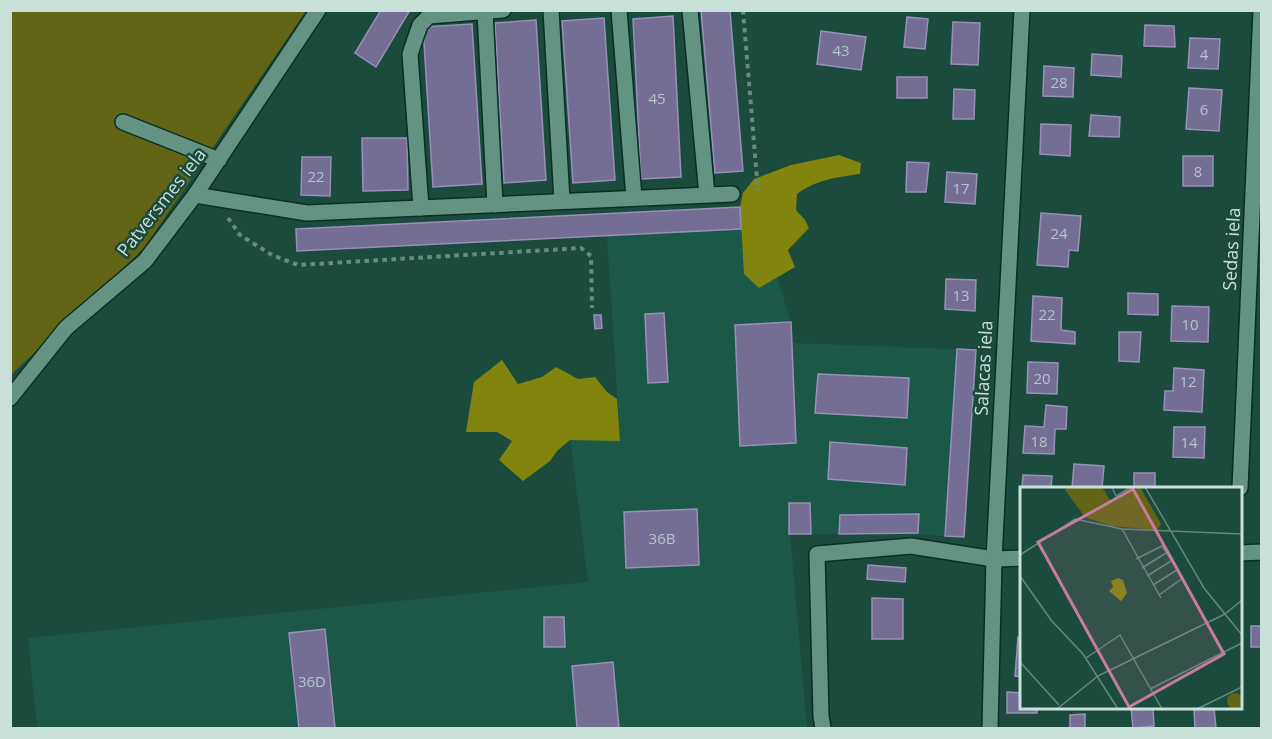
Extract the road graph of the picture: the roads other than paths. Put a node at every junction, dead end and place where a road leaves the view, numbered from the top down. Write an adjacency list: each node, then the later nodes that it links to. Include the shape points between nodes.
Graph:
1 (318, 10): 10 (street, Patversmes iela)
2 (503, 10): 8 (street)
3 (551, 10): 15 (street)
4 (619, 10): 14 (street)
5 (690, 10): 13 (street)
6 (1022, 10): 23 (street, Salacas iela)
7 (1261, 10): 19 (street, Sedas iela)
8 (485, 12): 16 (street); 17 (street, via 429,16 420,26 410,54)
9 (123, 122): 10 (street)
10 (219, 160): 12 (street, Patversmes iela)
11 (732, 194): 13 (street)
12 (195, 195): 17 (street, via 307,213); 18 (street, Patversmes iela, via 145,261 66,328)
13 (707, 195): 14 (street)
14 (634, 198): 15 (street)
15 (562, 201): 16 (street)
16 (495, 205): 17 (street)
17 (421, 208)
18 (10, 398)
19 (1240, 487)
20 (1262, 552): 21 (street)
21 (1242, 553)
22 (1020, 558): 23 (street)
23 (994, 559): 24 (street, via 911,546 817,554); 25 (street, Salacas iela)
24 (824, 729)
25 (990, 729)

